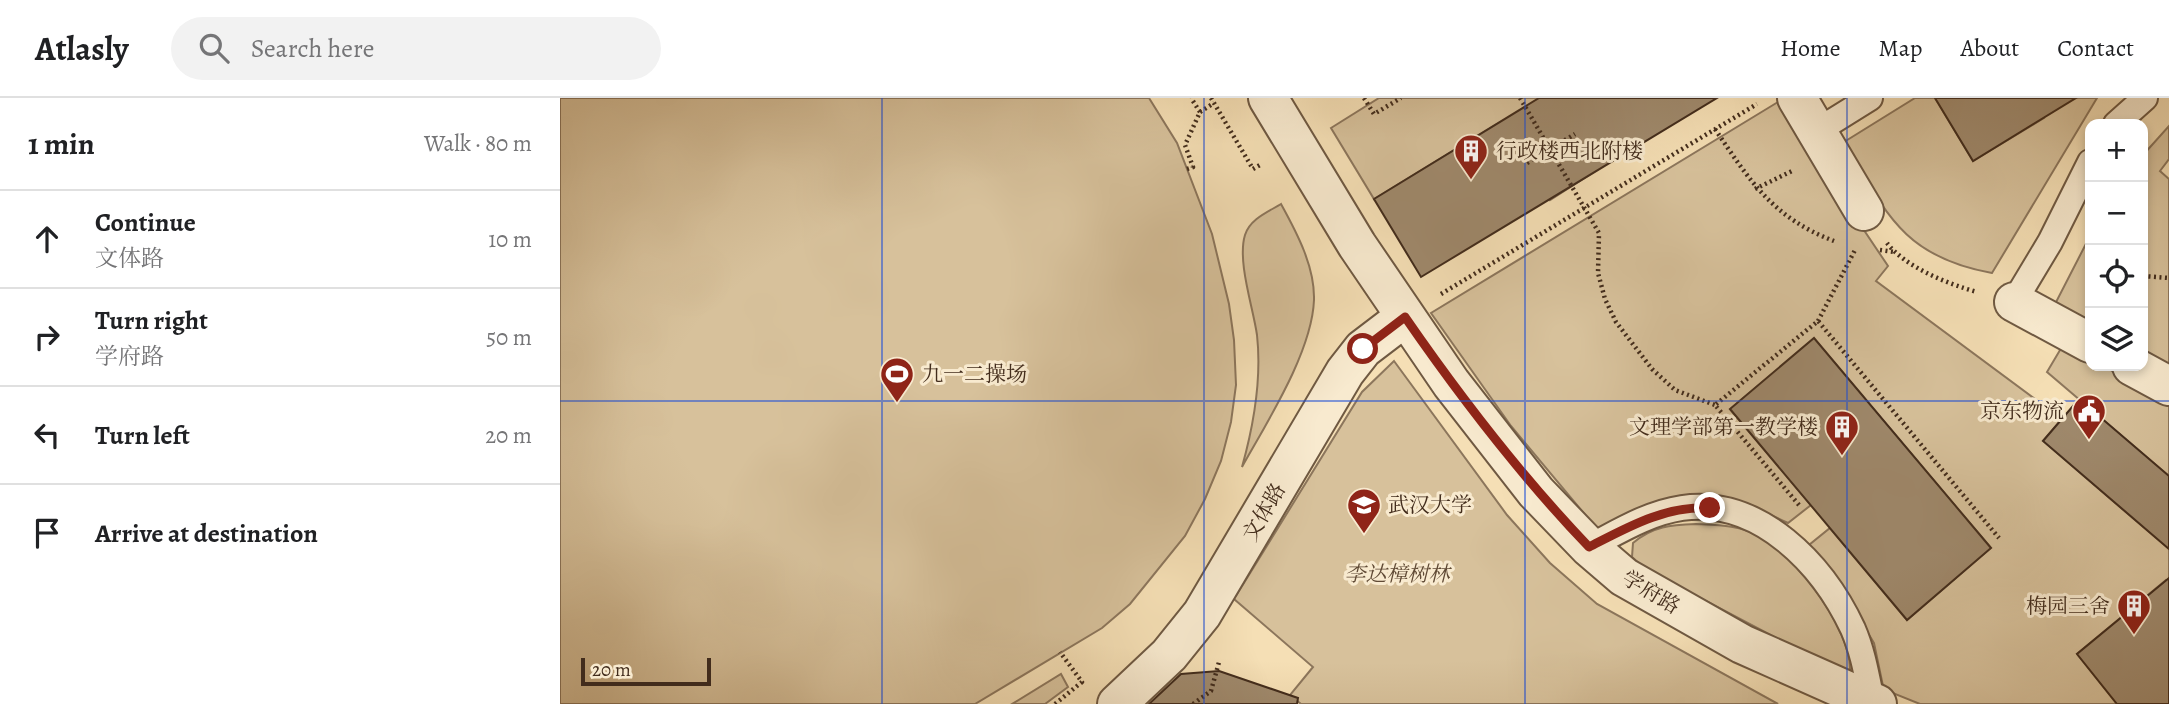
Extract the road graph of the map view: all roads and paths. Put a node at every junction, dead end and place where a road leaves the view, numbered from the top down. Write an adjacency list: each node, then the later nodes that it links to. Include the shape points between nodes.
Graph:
1 (1191, 98): 11 (path)
2 (1268, 98): 29 (street, 学府路)
3 (1364, 98): 4 (path, via 1374,114)
4 (1401, 98)
5 (1520, 98): 16 (path)
6 (1754, 98): 13 (path, via 1757,104)
7 (1797, 98): 14 (street)
8 (1870, 98): 14 (lane)
9 (2145, 98): 12 (lane)
10 (1212, 101): 11 (path); 19 (path)
11 (1200, 112): 18 (path, via 1185,145 1193,167)
12 (2122, 119)
13 (1715, 129): 21 (path); 30 (path, via 1755,189 1772,205 1813,233 1857,246)
14 (1817, 131): 22 (street)
15 (1575, 134): 16 (path)
16 (1550, 148): 17 (path); 21 (path)
17 (1527, 163)
18 (1187, 169)
19 (1253, 169)
20 (2085, 172): 28 (lane)
21 (1585, 207): 27 (path); 34 (path, via 1600,233 1598,273 1616,322 1652,369 1675,390)
22 (1864, 211): 24 (path)
23 (1869, 248): 24 (path)
24 (1894, 252): 28 (path, via 1964,288)
25 (2148, 276): 26 (path)
26 (2169, 278)
27 (1455, 285)
28 (2014, 302): 31 (street)
29 (1405, 317): 37 (street, 学府路, via 1493,440); 42 (street, 文体路, via 1363,349 1345,372 1202,614 1169,655)
30 (1818, 321): 34 (path); 36 (path)
31 (2085, 341)
32 (2141, 371): 33 (street)
33 (2169, 386)
34 (1715, 405): 35 (path)
35 (1805, 511)
36 (1999, 538)
37 (1589, 547): 40 (street, 学府路, via 1624,577 1742,644); 40 (lane, via 1644,519 1682,508 1723,511 1774,532 1810,564 1839,604 1861,651)
38 (1060, 652): 41 (path, via 1082,682)
39 (1216, 671): 43 (path, via 1211,691)
40 (1874, 703)
41 (1055, 704)
42 (1117, 704)
43 (1194, 704)

